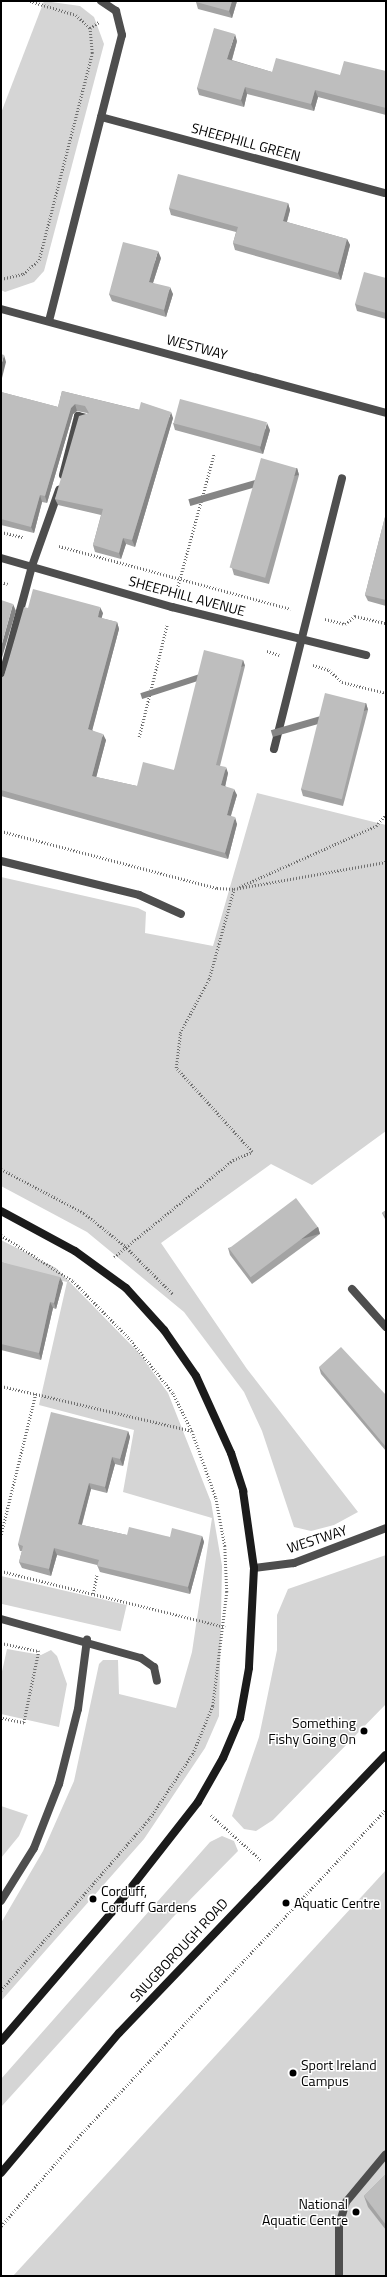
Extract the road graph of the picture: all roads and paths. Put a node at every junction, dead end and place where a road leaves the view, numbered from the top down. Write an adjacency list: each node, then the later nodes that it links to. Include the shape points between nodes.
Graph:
1 (30, 1): 4 (path, via 76,15)
2 (101, 1): 3 (street)
3 (116, 11): 4 (path); 5 (street, via 122,35)
4 (90, 28): 7 (path, via 92,53 38,260 23,274)
5 (101, 117): 6 (street, SHEEPHILL GREEN); 9 (street)
6 (384, 192)
7 (1, 279)
8 (1, 309): 9 (street, WESTWAY)
9 (49, 321): 10 (street, WESTWAY)
10 (386, 413)
11 (86, 418): 15 (street, via 78,416)
12 (214, 454): 18 (path)
13 (342, 478): 22 (street)
14 (1, 532): 15 (path)
15 (41, 542): 17 (street); 18 (path)
16 (1, 558): 17 (street, SHEEPHILL AVENUE)
17 (32, 566): 20 (street); 21 (street, SHEEPHILL AVENUE)
18 (180, 579): 21 (path); 22 (path)
19 (1, 582): 20 (path)
20 (26, 589): 31 (street)
21 (172, 607): 25 (path); 27 (street, SHEEPHILL AVENUE)
22 (309, 614): 24 (path, via 345,624 356,616); 27 (street)
23 (160, 623): 25 (path)
24 (386, 623)
25 (167, 625): 26 (path); 33 (path)
26 (175, 627)
27 (302, 639): 29 (street, SHEEPHILL AVENUE); 30 (street)
28 (262, 650): 30 (path)
29 (366, 655)
30 (297, 660): 32 (path, via 329,670 342,682); 34 (street)
31 (1, 681)
32 (386, 693)
33 (139, 736)
34 (274, 749)
35 (386, 814): 39 (path, via 376,826)
36 (1, 831): 39 (path, via 217,888)
37 (1, 861): 40 (street, via 139,895)
38 (386, 862): 39 (path)
39 (234, 889): 44 (path, via 209,979 180,1033 176,1068 252,1152 233,1160)
40 (181, 914)
41 (1, 1169): 44 (path, via 84,1213)
42 (1, 1211): 45 (street)
43 (1, 1235): 49 (path, via 69,1277)
44 (125, 1246): 45 (path); 47 (path)
45 (100, 1269): 55 (street, via 126,1288 164,1330 196,1376 226,1439 243,1490)
46 (352, 1289): 48 (street)
47 (173, 1294)
48 (386, 1327)
49 (129, 1338)
50 (1, 1386): 51 (path)
51 (36, 1394): 52 (path); 54 (path)
52 (192, 1431)
53 (386, 1528): 55 (street, WESTWAY, via 294,1563)
54 (1, 1536)
55 (254, 1568): 66 (street, via 252,1638 240,1718 223,1758)
56 (1, 1571): 58 (path)
57 (97, 1574): 58 (path)
58 (93, 1594): 60 (path)
59 (1, 1619): 61 (street)
60 (225, 1627)
61 (87, 1640): 63 (street, via 141,1658 154,1667); 69 (street, via 78,1709 59,1784 34,1848)
62 (1, 1643): 64 (path, via 38,1651 24,1723)
63 (157, 1681)
64 (1, 1718)
65 (386, 1755): 68 (street, SNUGBOROUGH ROAD)
66 (198, 1802): 68 (path); 70 (street, via 112,1912)
67 (386, 1809): 73 (path, via 85,2129)
68 (272, 1870): 72 (street, SNUGBOROUGH ROAD, via 119,2033)
69 (1, 1901)
70 (1, 2041)
71 (386, 2154): 74 (street, via 346,2202 339,2225)
72 (1, 2173)
73 (1, 2226)
74 (339, 2276)

